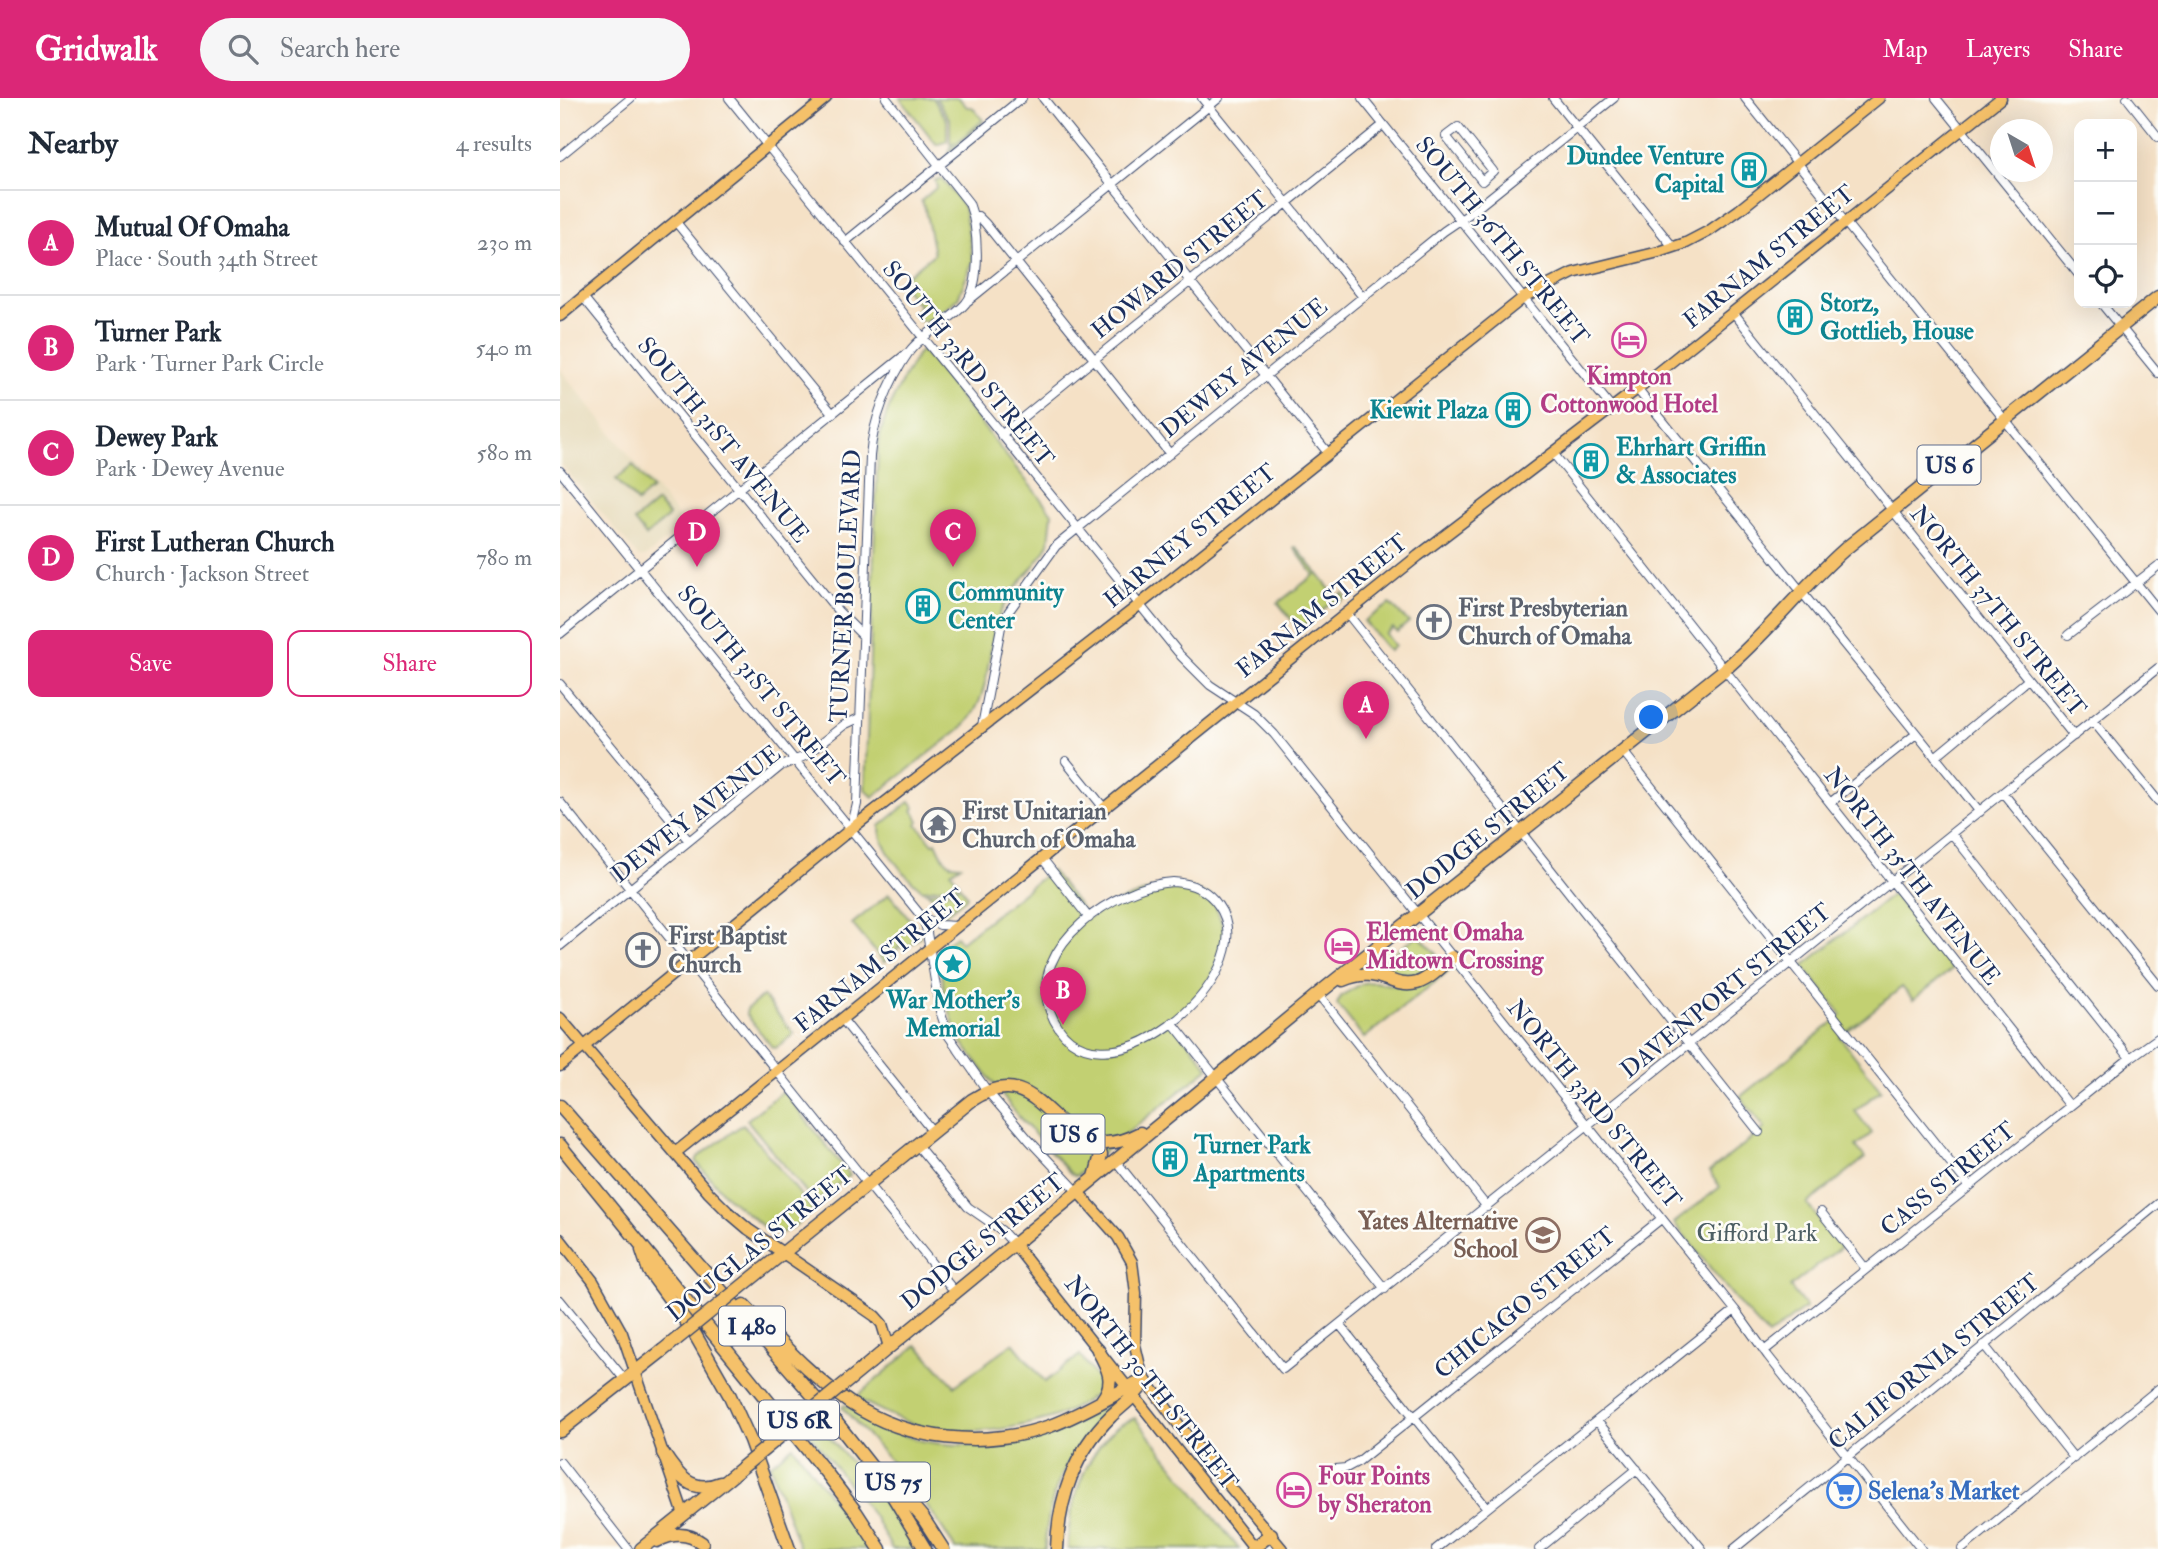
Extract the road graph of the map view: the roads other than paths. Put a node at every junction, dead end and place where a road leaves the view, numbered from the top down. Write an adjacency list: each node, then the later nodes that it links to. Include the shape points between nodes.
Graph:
1 (631, 98): 23 (street)
2 (730, 98): 22 (street, SOUTH 33RD STREET)
3 (826, 98): 22 (main road)
4 (886, 98): 25 (street)
5 (1022, 98): 25 (street)
6 (1043, 98): 27 (street)
7 (1202, 98): 17 (street)
8 (1219, 98): 17 (street, TURNER BOULEVARD)
9 (1362, 98): 18 (street, SOUTH 36TH STREET)
10 (1553, 98): 19 (street)
11 (1614, 98): 19 (street, DEWEY AVENUE)
12 (1745, 98): 24 (street)
13 (1879, 98): 24 (main road, HARNEY STREET)
14 (1936, 98): 20 (street)
15 (2001, 98): 20 (main road, FARNAM STREET)
16 (2127, 98): 21 (street)
17 (1209, 106): 27 (street, TURNER BOULEVARD); 29 (street)
18 (1383, 124): 29 (street, HOWARD STREET); 31 (street, SOUTH 36TH STREET)
19 (1577, 128): 28 (street, DEWEY AVENUE); 35 (street)
20 (1962, 129): 33 (main road, FARNAM STREET); 37 (street)
21 (2158, 137)
22 (767, 146): 32 (main road); 34 (street, SOUTH 33RD STREET)
23 (560, 156)
24 (1798, 163): 33 (street); 35 (main road, HARNEY STREET, via 1719,224)
25 (940, 165): 30 (street); 34 (street)
26 (1488, 176): 26 (street, via 1493,172 1458,127 1446,136 1482,181); 28 (street)
27 (1113, 184): 36 (street, TURNER BOULEVARD); 38 (street)
28 (1499, 190): 31 (street, DEWEY AVENUE)
29 (1286, 202): 38 (street, HOWARD STREET); 40 (street)
30 (974, 216): 36 (street); 43 (street, via 976,267)
31 (1460, 220): 40 (street, DEWEY AVENUE); 42 (street, SOUTH 36TH STREET)
32 (675, 221): 39 (main road); 55 (street)
33 (1846, 222): 45 (main road, FARNAM STREET); 56 (street)
34 (845, 242): 48 (street, SOUTH 33RD STREET)
35 (1673, 247): 42 (main road, HARNEY STREET, via 1573,273)
36 (1017, 262): 43 (street, TURNER BOULEVARD); 50 (street)
37 (2074, 269)
38 (1191, 280): 50 (street, HOWARD STREET); 52 (street)
39 (583, 297): 46 (main road); 62 (street, SOUTH 31ST AVENUE)
40 (1363, 297): 52 (street, DEWEY AVENUE)
41 (2158, 297): 47 (highway, DODGE STREET / US 6)
42 (1523, 298): 54 (street, SOUTH 36TH STREET); 58 (main road, HARNEY STREET)
43 (966, 302): 48 (street, TURNER BOULEVARD)
44 (2105, 308): 47 (street)
45 (1733, 312): 53 (main road, FARNAM STREET); 63 (street, NORTH 37TH STREET)
46 (560, 316)
47 (2121, 327): 51 (street); 56 (highway, DODGE STREET / US 6)
48 (922, 338): 49 (street, TURNER BOULEVARD); 57 (street, SOUTH 33RD STREET)
49 (909, 352): 55 (street); 74 (street, TURNER BOULEVARD, via 873,430)
50 (1094, 359): 57 (street, HOWARD STREET); 60 (street)
51 (2158, 373)
52 (1266, 376): 58 (street); 60 (street, DEWEY AVENUE)
53 (1637, 389): 54 (main road, FARNAM STREET); 68 (street)
54 (1612, 408): 59 (main road, FARNAM STREET)
55 (832, 413): 62 (street)
56 (2005, 420): 63 (highway, DODGE STREET / US 6); 67 (street)
57 (1001, 435): 64 (street, SOUTH 33RD STREET)
58 (1328, 453): 69 (main road, HARNEY STREET)
59 (1553, 453): 71 (main road, FARNAM STREET); 76 (street, NORTH 35TH AVENUE)
60 (1170, 454): 64 (street, DEWEY AVENUE)
61 (560, 471): 66 (street, SOUTH 31ST STREET)
62 (738, 489): 66 (street); 74 (street, SOUTH 31ST AVENUE)
63 (1893, 510): 68 (highway, DODGE STREET / US 6); 77 (street, NORTH 37TH STREET)
64 (1077, 529): 69 (street, SOUTH 33RD STREET); 82 (street, DEWEY AVENUE, via 1051,552 1004,619)
65 (2158, 566): 67 (street)
66 (639, 569): 72 (street); 87 (street, SOUTH 31ST STREET)
67 (2136, 582): 70 (street); 73 (street)
68 (1801, 592): 76 (highway, DODGE STREET / US 6); 83 (street)
69 (1139, 604): 79 (street, SOUTH 33RD STREET, via 1210,685); 82 (main road, HARNEY STREET)
70 (2158, 610)
71 (1347, 613): 79 (main road, FARNAM STREET); 96 (street)
72 (560, 634)
73 (2068, 635)
74 (863, 636): 80 (street, TURNER BOULEVARD)
75 (2158, 668): 81 (street, DAVENPORT STREET)
76 (1724, 670): 85 (highway, DODGE STREET / US 6); 92 (street, NORTH 35TH AVENUE)
77 (2028, 680): 84 (street, NORTH 37TH STREET); 86 (street)
78 (560, 684): 98 (street)
79 (1236, 702): 93 (main road, FARNAM STREET); 102 (street, SOUTH 33RD STREET, via 1267,726)
80 (859, 718): 87 (street, DEWEY AVENUE); 95 (street, TURNER BOULEVARD, via 857,804)
81 (2093, 721): 84 (street, DAVENPORT STREET); 90 (street, NORTH 37TH STREET)
82 (982, 726): 95 (main road, HARNEY STREET)
83 (1916, 734): 86 (street); 92 (street)
84 (2074, 736): 89 (street, DAVENPORT STREET)
85 (1622, 750): 96 (highway, DODGE STREET / US 6); 110 (street)
86 (1935, 757): 94 (street)
87 (794, 759): 95 (street, SOUTH 31ST STREET); 98 (street, DEWEY AVENUE)
88 (1068, 763): 93 (street)
89 (2003, 793): 94 (street, DAVENPORT STREET); 111 (street)
90 (2158, 801)
91 (560, 802): 101 (street)
92 (1830, 803): 100 (street, NORTH 35TH AVENUE)
93 (1104, 808): 99 (main road, FARNAM STREET)
94 (1980, 812): 97 (street, DAVENPORT STREET)
95 (851, 829): 103 (street); 109 (main road, HARNEY STREET)
96 (1520, 832): 102 (highway, DODGE STREET / US 6); 117 (street)
97 (1952, 834): 100 (street, DAVENPORT STREET); 119 (street)
98 (689, 841): 101 (street, DEWEY AVENUE)
99 (1042, 858): 104 (street); 105 (main road, FARNAM STREET)
100 (1893, 882): 110 (street, DAVENPORT STREET); 125 (street, NORTH 35TH AVENUE)
101 (631, 889): 106 (street, DEWEY AVENUE); 109 (street)
102 (1418, 914): 108 (street, NORTH 33RD STREET); 112 (highway, DODGE STREET / US 6)
103 (922, 917): 105 (street); 107 (street)
104 (1089, 918): 115 (street, via 1062,944 1048,969 1046,997 1059,1028 1083,1046 1114,1051 1142,1042); 115 (street, via 1129,894 1164,882 1192,885 1216,902 1228,928 1224,958 1206,987)
105 (957, 926): 107 (main road, FARNAM STREET)
106 (560, 946)
107 (929, 950): 114 (main road, FARNAM STREET); 123 (street, via 946,1031)
108 (1452, 957): 112 (highway, via 1418,982 1355,975); 127 (street, NORTH 33RD STREET)
109 (689, 961): 118 (main road, HARNEY STREET); 121 (street)
110 (1792, 963): 117 (street, DAVENPORT STREET); 137 (street)
111 (2158, 985)
112 (1322, 991): 122 (highway, DODGE STREET / US 6); 140 (street)
113 (560, 1018): 118 (main road)
114 (842, 1019): 121 (main road, FARNAM STREET); 128 (street)
115 (1172, 1022): 122 (street)
116 (2158, 1038): 119 (street, CASS STREET)
117 (1690, 1045): 127 (street, DAVENPORT STREET); 129 (street)
118 (583, 1047): 120 (main road, HARNEY STREET); 133 (main road)
119 (2130, 1058): 125 (street, CASS STREET)
120 (560, 1066)
121 (777, 1071): 133 (main road, FARNAM STREET); 136 (street)
122 (1216, 1077): 126 (highway, DODGE STREET / US 6); 149 (street)
123 (988, 1092): 128 (highway, DOUGLAS STREET); 130 (highway, US 6, via 1008,1088 1028,1093 1069,1131); 138 (street)
124 (560, 1106): 143 (highway, I 480)
125 (2070, 1106): 137 (street, CASS STREET)
126 (1167, 1117): 130 (highway, US 6, via 1119,1142); 134 (highway, DODGE STREET / US 6R)
127 (1587, 1127): 140 (street, DAVENPORT STREET); 142 (street, NORTH 33RD STREET)
128 (933, 1132): 132 (highway, DOUGLAS STREET)
129 (1759, 1132)
130 (1092, 1142): 135 (highway, via 1101,1155)
131 (560, 1145): 145 (highway, I 480)
132 (917, 1145): 136 (highway, DOUGLAS STREET); 146 (street, via 968,1207)
133 (675, 1153): 147 (main road, via 729,1212)
134 (1115, 1160): 135 (highway, DODGE STREET / US 6R); 153 (street, DAVENPORT STREET, via 1283,1369)
135 (1095, 1177): 138 (highway, DODGE STREET / US 6R)
136 (869, 1184): 147 (highway, DOUGLAS STREET); 150 (street)
137 (1969, 1186): 148 (street, CASS STREET)
138 (1078, 1192): 146 (highway, DODGE STREET / US 6R); 160 (main road, via 1118,1237 1132,1262 1136,1359)
139 (2158, 1204): 154 (street, CALIFORNIA STREET)
140 (1487, 1207): 149 (street, DAVENPORT STREET)
141 (1821, 1212): 148 (street)
142 (1661, 1219): 152 (street, NORTH 33RD STREET); 164 (street, CHICAGO STREET)
143 (669, 1231): 163 (highway, via 830,1388 901,1428 939,1437 992,1439 1048,1426); 166 (highway, I 480)
144 (561, 1242): 158 (main road, via 608,1303)
145 (641, 1244): 181 (highway, via 649,1271 693,1331 737,1411); 182 (highway, I 480, via 836,1486)
146 (1014, 1244): 150 (highway, DODGE STREET / US 6R); 156 (main road, NORTH 30TH STREET)
147 (783, 1253): 155 (main road, via 875,1315); 158 (highway, DOUGLAS STREET, bridge)
148 (1866, 1269): 157 (street, CASS STREET)
149 (1385, 1289): 153 (street, DAVENPORT STREET)
150 (955, 1292): 155 (highway, DODGE STREET / US 6R)
151 (560, 1300): 159 (street)
152 (1735, 1310): 157 (street, NORTH 33RD STREET); 165 (street)
153 (1340, 1325): 164 (street)
154 (1984, 1345): 169 (street, CALIFORNIA STREET); 170 (street)
155 (889, 1347): 174 (highway, DODGE STREET / US 6R, bridge)
156 (1098, 1350): 162 (main road, NORTH 30TH STREET); 163 (highway, via 1110,1375 1109,1390)
157 (1764, 1351): 169 (street, NORTH 33RD STREET)
158 (636, 1371): 159 (highway, DOUGLAS STREET); 168 (main road)
159 (625, 1380): 167 (highway, DOUGLAS STREET)
160 (1145, 1381): 162 (highway); 177 (main road, NORTH 30TH STREET)
161 (2158, 1389): 170 (street)
162 (1132, 1391): 163 (highway); 185 (highway, via 1074,1467 1061,1502); 186 (main road, NORTH 30TH STREET)
163 (1099, 1403)
164 (1413, 1417): 172 (street, CHICAGO STREET, via 1359,1461); 175 (street)
165 (1597, 1421): 173 (street); 175 (street)
166 (836, 1422): 183 (highway, I 480, via 888,1488); 184 (highway, US 75, via 910,1502)
167 (560, 1432)
168 (663, 1453): 174 (highway, via 691,1485 709,1486); 176 (main road)
169 (1847, 1457): 191 (street, CALIFORNIA STREET); 192 (street, NORTH 33RD STREET)
170 (2074, 1458): 193 (street)
171 (560, 1461): 179 (street)
172 (1335, 1469)
173 (1637, 1469): 189 (street); 190 (street)
174 (728, 1479): 176 (highway, DODGE STREET / US 6R)
175 (1487, 1508): 188 (street)
176 (684, 1515): 178 (highway); 180 (highway, DODGE STREET / US 6R)
177 (1270, 1534): 186 (highway); 187 (main road, NORTH 30TH STREET)
178 (705, 1546): 180 (highway, via 688,1535 677,1535)
179 (628, 1549)
180 (642, 1549)
181 (789, 1549)
182 (880, 1549)
183 (925, 1549)
184 (943, 1549)
185 (1057, 1549)
186 (1254, 1549)
187 (1282, 1549)
188 (1436, 1549)
189 (1539, 1549)
190 (1702, 1549)
191 (1734, 1549)
192 (1921, 1549)
193 (1962, 1549)

